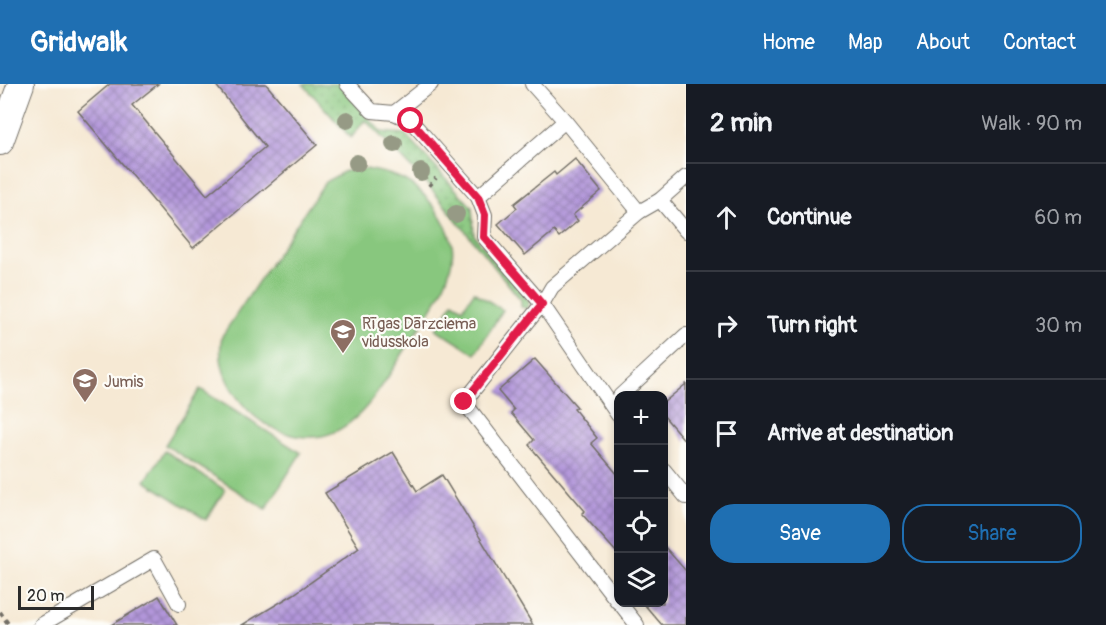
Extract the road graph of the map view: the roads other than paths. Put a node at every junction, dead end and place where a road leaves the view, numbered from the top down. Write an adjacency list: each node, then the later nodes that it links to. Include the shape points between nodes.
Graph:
1 (21, 84): 7 (street)
2 (347, 84): 5 (lane, via 372,111)
3 (430, 84): 5 (lane)
4 (532, 84): 6 (lane)
5 (394, 113): 9 (lane, via 411,121)
6 (565, 121): 9 (lane); 11 (lane)
7 (0, 142)
8 (686, 177): 10 (lane)
9 (478, 197): 13 (lane, via 485,215 484,237)
10 (660, 200): 11 (lane); 12 (lane)
11 (639, 212): 13 (lane, via 552,287)
12 (686, 231)
13 (542, 304): 16 (lane); 19 (lane, via 464,402)
14 (686, 335): 15 (lane)
15 (629, 391)
16 (614, 399)
17 (668, 475): 18 (lane)
18 (684, 491)
19 (614, 596)
20 (179, 604): 22 (lane, via 154,560)
21 (623, 607): 23 (lane)
22 (41, 625)
23 (637, 625)

